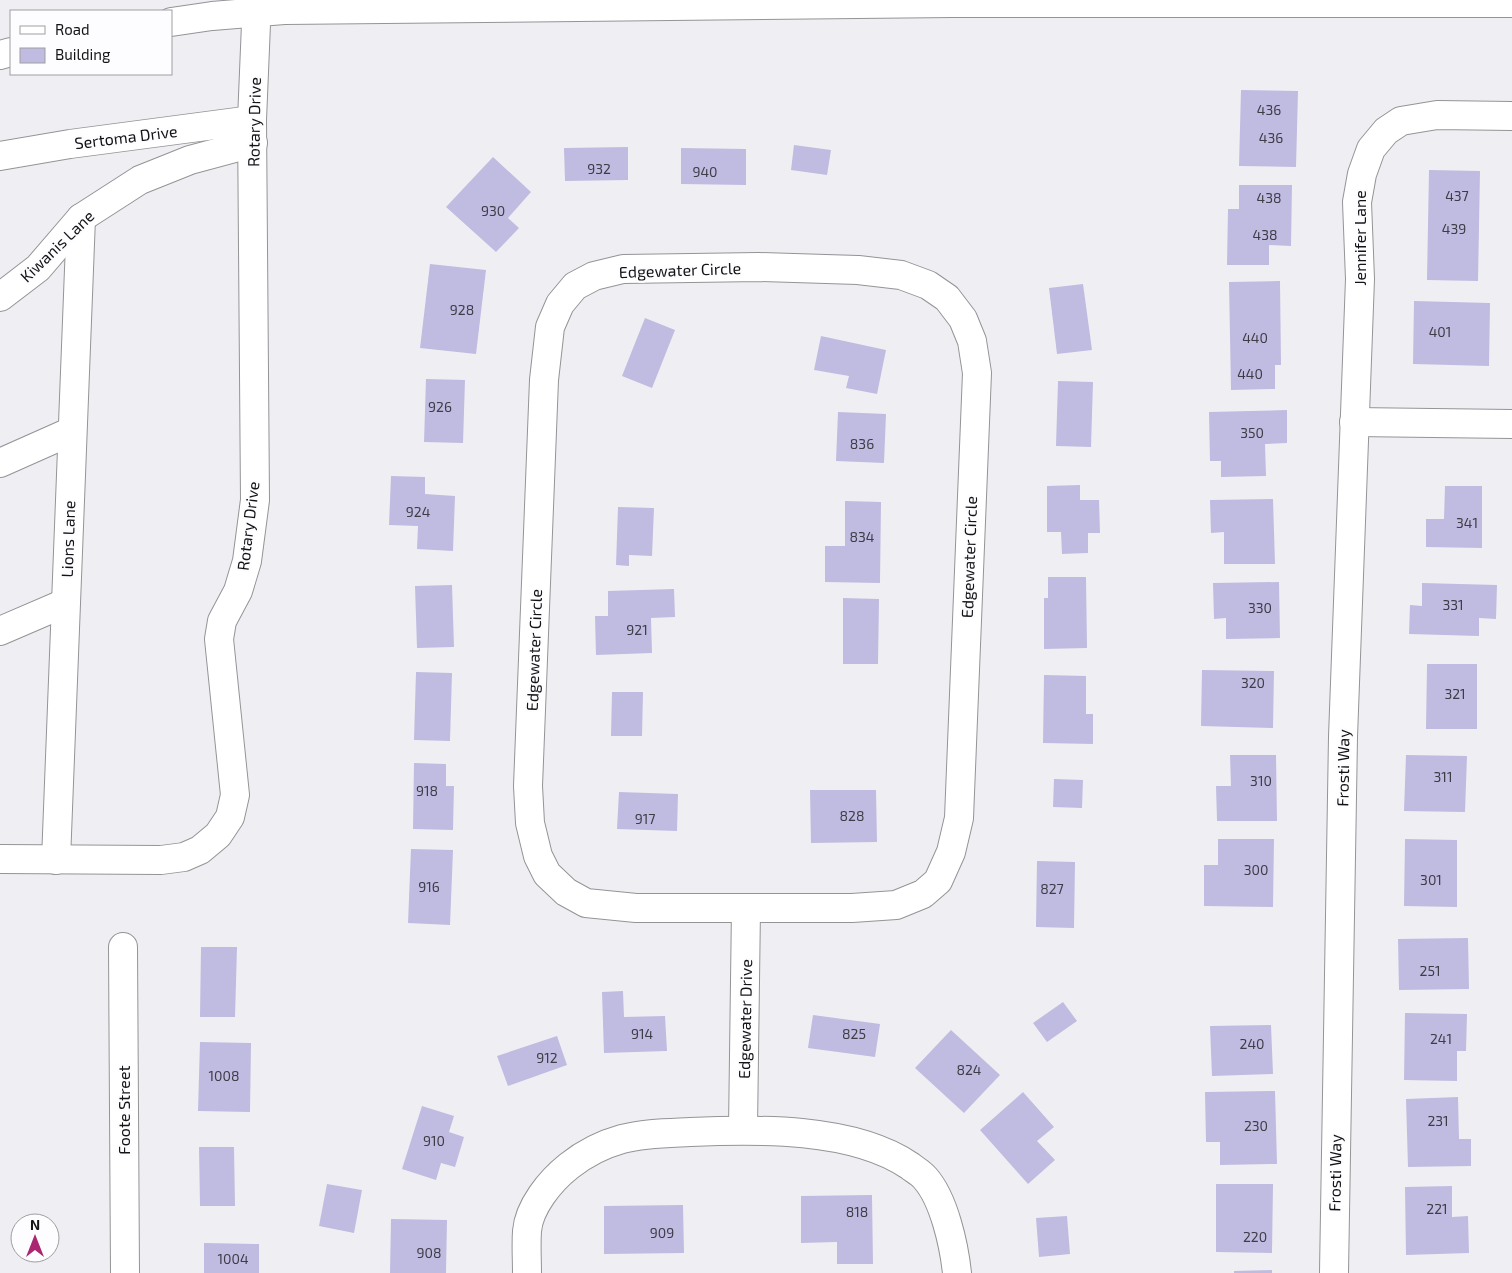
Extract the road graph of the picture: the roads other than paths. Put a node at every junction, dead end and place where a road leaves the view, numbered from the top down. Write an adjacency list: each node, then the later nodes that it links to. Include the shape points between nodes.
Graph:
1 (1389, 1): 2 (street); 3 (street, via 284,10)
2 (1512, 3)
3 (257, 6): 4 (street); 6 (street, Rotary Drive)
4 (172, 22)
5 (1512, 116): 10 (street, Jennifer Lane, via 1436,115 1401,122 1386,131 1371,150 1357,202 1360,279)
6 (253, 131): 7 (street, Sertoma Drive, via 70,144); 8 (street, Kiwanis Lane, via 140,180); 17 (street, Rotary Drive, via 254,500 247,561 238,591 222,621 219,639 234,794 230,817 218,835 200,850 184,857)
7 (0, 156)
8 (81, 218): 9 (street, Kiwanis Lane, via 38,268); 12 (street, Lions Lane)
9 (0, 297)
10 (1354, 422): 11 (street); 24 (street, Frosti Way, via 1343,747)
11 (1512, 424)
12 (72, 431): 13 (street); 14 (street, Lions Lane)
13 (0, 462)
14 (65, 603): 15 (street); 17 (street, Lions Lane)
15 (0, 631)
16 (0, 859): 17 (street, Rotary Drive)
17 (56, 860)
18 (746, 908): 18 (street, Edgewater Circle, via 636,908 586,903 566,892 547,874 538,856 530,823 528,786 544,390 550,327 560,304 575,286 594,276 623,270 759,267 858,270 901,275 928,285 947,298 963,319 972,341 977,373 959,818 951,852 938,881 923,894 896,905); 20 (street, Edgewater Drive)
19 (123, 947): 21 (street, Foote Street)
20 (743, 1129): 22 (street, via 623,1139 596,1149 568,1166 547,1188 534,1210 527,1230); 23 (street, via 851,1141 898,1158 924,1176 936,1192 944,1210)
21 (125, 1273)
22 (527, 1273)
23 (957, 1273)
24 (1334, 1273)

